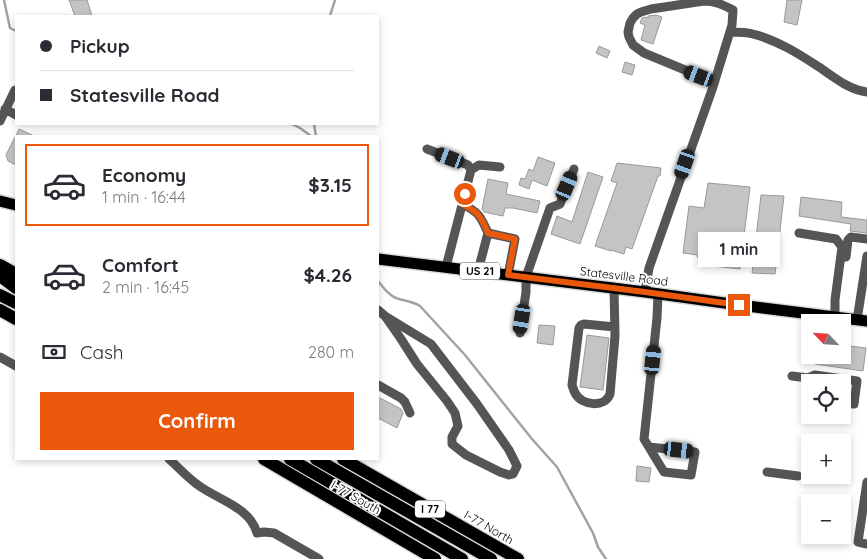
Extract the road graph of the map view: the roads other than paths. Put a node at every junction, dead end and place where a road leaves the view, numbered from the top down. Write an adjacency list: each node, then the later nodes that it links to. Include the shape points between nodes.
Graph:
1 (730, 32): 2 (street); 2 (street, via 733,10 712,1 650,9 637,14 628,28 629,37 637,48); 4 (street, via 754,34 772,41 849,86)
2 (714, 82): 31 (street, via 649,268)
3 (15, 90): 5 (street)
4 (867, 92)
5 (6, 110): 6 (street); 7 (street)
6 (15, 114)
7 (0, 121)
8 (427, 149): 11 (street, via 468,165)
9 (500, 167): 11 (street, via 479,165)
10 (574, 169): 26 (street, via 560,204 550,208)
11 (471, 170): 13 (street)
12 (0, 200): 14 (main road)
13 (462, 204): 15 (street, via 473,209); 21 (street)
14 (15, 205)
15 (488, 233): 22 (street); 24 (street, via 515,239)
16 (800, 233): 38 (street, via 836,239 842,247 835,300)
17 (867, 239): 39 (street, via 848,240)
18 (867, 256): 42 (street)
19 (379, 259): 21 (main road, Statesville Road / US 21)
20 (0, 265): 23 (highway)
21 (446, 267): 22 (main road, Statesville Road / US 21)
22 (478, 271): 24 (main road, Statesville Road / US 21)
23 (15, 273)
24 (508, 275): 26 (main road, Statesville Road / US 21)
25 (0, 276): 28 (highway)
26 (526, 277): 30 (main road, Statesville Road / US 21); 44 (street)
27 (0, 280): 29 (highway)
28 (15, 287)
29 (15, 288)
30 (614, 288): 31 (main road, Statesville Road / US 21); 43 (street)
31 (645, 292): 33 (main road, Statesville Road / US 21)
32 (0, 294): 34 (highway)
33 (658, 294): 37 (main road, Statesville Road / US 21); 53 (street, via 644,439)
34 (15, 303)
35 (0, 310): 41 (highway)
36 (379, 311): 40 (street)
37 (807, 314)
38 (837, 314)
39 (838, 314)
40 (385, 316): 40 (street, via 431,344 509,450 518,466 513,474 466,455 452,444 452,436 458,426 455,413)
41 (15, 318)
42 (862, 321)
43 (615, 327): 43 (street, via 610,394 604,402 589,403 575,394 572,385 579,328 584,324)
44 (520, 333)
45 (0, 357): 46 (street)
46 (15, 365)
47 (792, 376): 48 (street)
48 (801, 377)
49 (851, 380): 51 (street, via 857,381 854,404)
50 (379, 386): 52 (street, via 402,398)
51 (851, 404)
52 (410, 413)
53 (649, 447): 53 (street, via 664,472 691,475 695,452)
54 (170, 460): 65 (street, via 199,486 248,516 257,533 274,533)
55 (267, 460): 63 (highway)
56 (267, 460): 66 (highway, I-77 South)
57 (292, 460): 63 (highway, I 77)
58 (318, 460): 68 (highway, I 77)
59 (345, 460): 69 (highway, I-77 North / I 77)
60 (768, 472): 61 (street)
61 (798, 476)
62 (867, 487): 64 (street, via 858,542)
63 (356, 497): 67 (highway, I 77)
64 (867, 544)
65 (320, 559)
66 (435, 559)
67 (462, 559)
68 (491, 559)
69 (518, 559)

